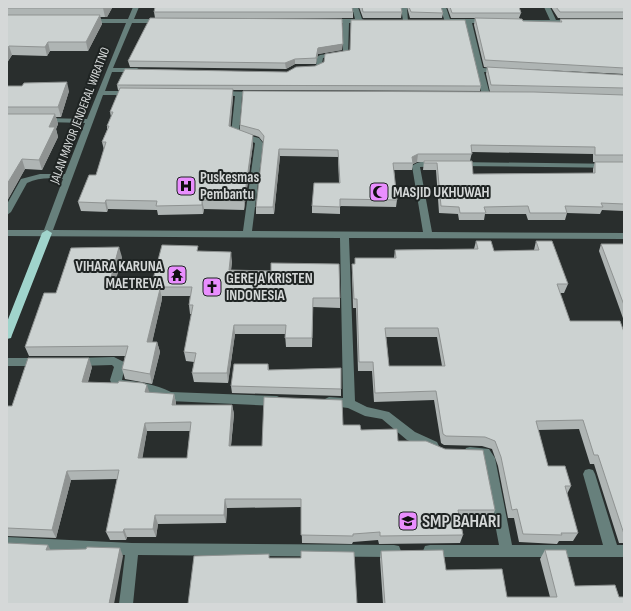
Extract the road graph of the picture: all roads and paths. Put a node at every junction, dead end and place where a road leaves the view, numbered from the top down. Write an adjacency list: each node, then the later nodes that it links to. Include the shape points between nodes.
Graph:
1 (136, 7): 7 (street, JALAN MAYOR JENDERAL WIRATNO)
2 (355, 7): 11 (street)
3 (404, 7): 13 (street, via 410,21)
4 (443, 7): 14 (street, via 443,21)
5 (547, 7): 17 (street)
6 (84, 21): 7 (street)
7 (130, 21): 8 (street); 20 (street, JALAN MAYOR JENDERAL WIRATNO)
8 (170, 21)
9 (322, 21): 10 (street)
10 (346, 21): 11 (street); 19 (street, via 346,54 322,56 319,68)
11 (359, 21): 12 (street)
12 (367, 21)
13 (398, 21)
14 (468, 21): 15 (street); 22 (street)
15 (491, 22)
16 (507, 22): 17 (street)
17 (554, 22): 18 (street)
18 (577, 22)
19 (299, 68)
20 (109, 70): 21 (street); 24 (street, JALAN MAYOR JENDERAL WIRATNO)
21 (141, 70)
22 (480, 70): 23 (street); 29 (street)
23 (510, 71)
24 (101, 93): 25 (street); 31 (street, JALAN MAYOR JENDERAL WIRATNO)
25 (139, 93)
26 (209, 93): 27 (street)
27 (239, 94): 28 (street); 38 (street, via 235,134 259,142)
28 (263, 94)
29 (486, 95)
30 (37, 120): 31 (street)
31 (90, 121): 33 (street, JALAN MAYOR JENDERAL WIRATNO)
32 (624, 166): 37 (street, via 420,164 416,166)
33 (68, 177): 34 (street, via 33,177 24,181); 36 (street, JALAN MAYOR JENDERAL WIRATNO)
34 (7, 212)
35 (7, 233): 36 (street)
36 (47, 233): 38 (street); 41 (main road)
37 (428, 234): 39 (street); 40 (street)
38 (247, 235): 39 (street)
39 (344, 235): 47 (street)
40 (624, 236)
41 (7, 335)
42 (7, 362): 43 (street)
43 (52, 362)
44 (68, 362): 45 (street, via 114,361 120,365 117,384 146,387 170,396)
45 (287, 401)
46 (321, 402): 47 (street)
47 (349, 403): 48 (street, via 365,411 385,415 411,436)
48 (443, 451)
49 (460, 451): 55 (street, via 485,452 489,458)
50 (589, 474): 56 (street)
51 (7, 543): 52 (street)
52 (132, 549): 53 (street); 57 (street)
53 (404, 551)
54 (419, 551): 55 (street)
55 (506, 551): 56 (street)
56 (618, 551)
57 (126, 604)

